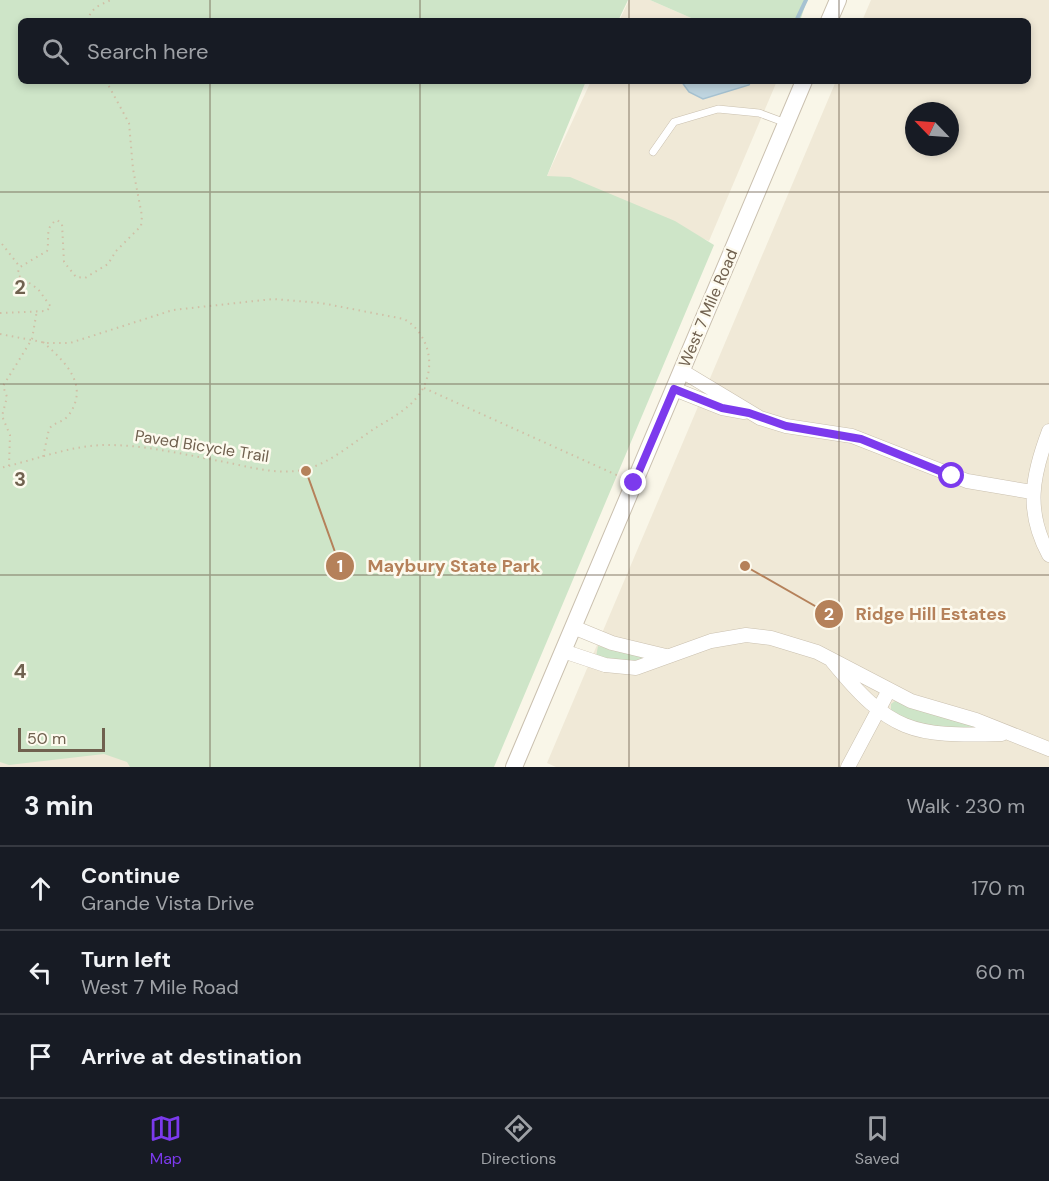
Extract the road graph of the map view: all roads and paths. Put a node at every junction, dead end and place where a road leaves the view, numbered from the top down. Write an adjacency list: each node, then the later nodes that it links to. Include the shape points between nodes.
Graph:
1 (111, 0): 3 (path, via 96,7)
2 (838, 0): 4 (street)
3 (88, 18)
4 (830, 18)
5 (108, 84): 10 (path, via 129,123 141,226 108,264 86,278 76,277 64,262 62,224 57,220 48,232 47,251)
6 (803, 84): 7 (street, West 7 Mile Road)
7 (786, 123): 8 (lane, via 759,113 718,109 674,122); 16 (street, West 7 Mile Road)
8 (653, 152)
9 (2, 244): 10 (path)
10 (20, 267): 11 (path, via 19,276 50,303 51,308 46,311)
11 (37, 310): 12 (path); 14 (path)
12 (0, 313)
13 (0, 334): 14 (path)
14 (32, 339): 15 (path); 22 (path, via 3,386 7,397 2,416 10,435)
15 (42, 341): 17 (path, via 70,343 173,310 297,300 410,322 428,352 430,370); 21 (path, via 69,366 76,382 73,405 65,419 49,429)
16 (682, 371): 18 (street, West 7 Mile Road); 19 (street)
17 (424, 388): 21 (path, Paved Bicycle Trail, via 398,415 306,470 256,469 158,449 121,446 93,446); 24 (path)
18 (674, 389): 19 (street, via 722,408); 24 (street, West 7 Mile Road)
19 (749, 413): 25 (street, via 786,426 861,439 967,481)
20 (1049, 431): 25 (street)
21 (44, 457): 22 (path, Paved Bicycle Trail)
22 (9, 466): 23 (path, Paved Bicycle Trail)
23 (0, 468)
24 (634, 483): 27 (street, West 7 Mile Road)
25 (1032, 492): 26 (street, via 1042,542)
26 (1049, 555)
27 (573, 627): 28 (street, West 7 Mile Road); 29 (street, via 612,643)
28 (563, 651): 29 (street, via 605,665 636,668); 35 (street, West 7 Mile Road)
29 (666, 656): 30 (street, via 711,640 747,635 771,638)
30 (829, 658): 31 (street); 32 (street)
31 (889, 690): 32 (street); 33 (street)
32 (878, 711): 33 (street, via 927,733); 36 (street)
33 (1007, 734): 34 (street)
34 (1048, 748)
35 (514, 767)
36 (848, 767)

